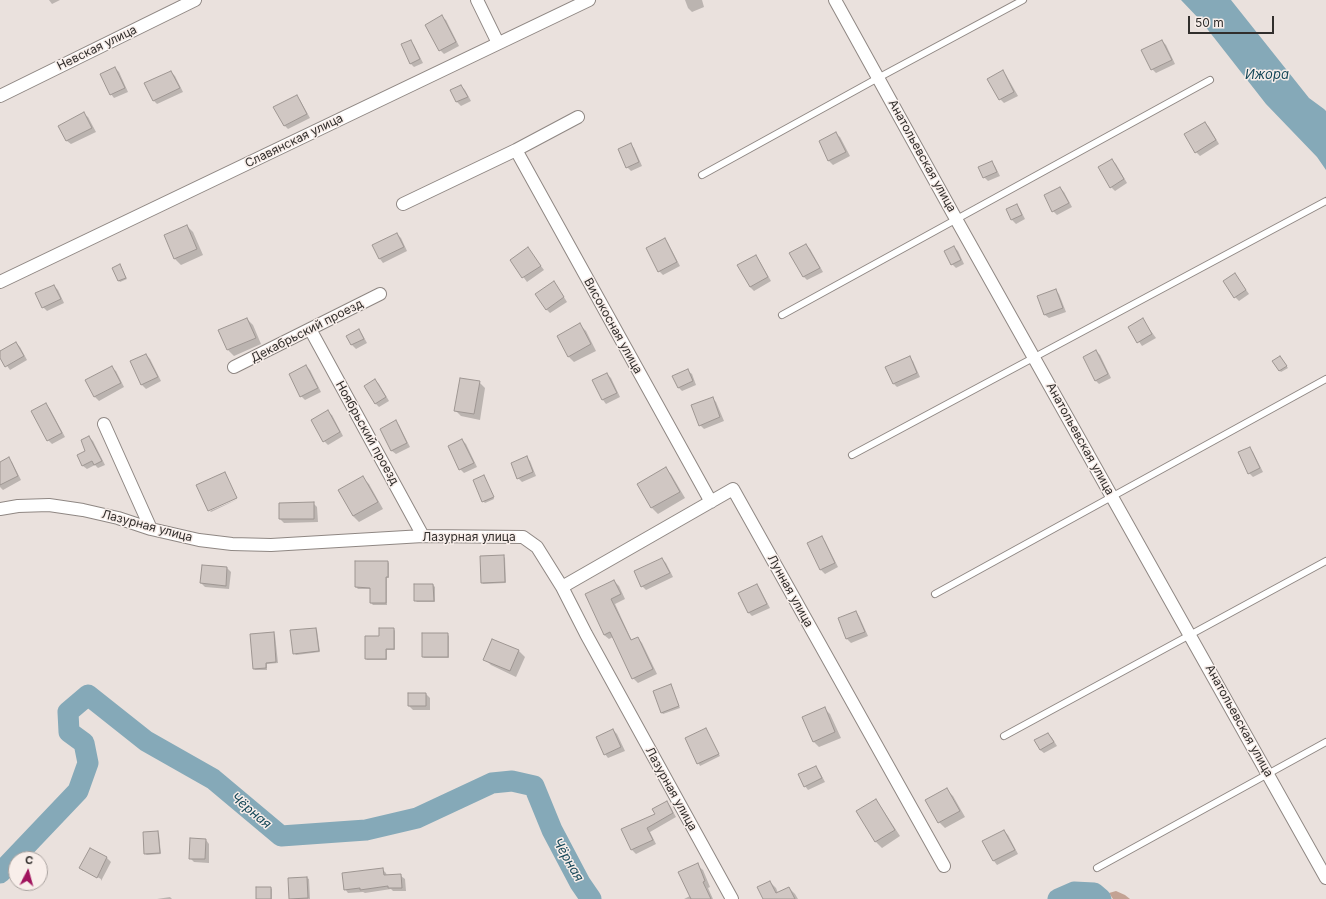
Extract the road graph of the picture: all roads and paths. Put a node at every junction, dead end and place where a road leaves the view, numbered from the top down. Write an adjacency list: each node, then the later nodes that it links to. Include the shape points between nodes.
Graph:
1 (195, 0): 9 (street, Невская улица)
2 (477, 0): 6 (street)
3 (589, 0): 6 (street, Славянская улица)
4 (835, 0): 7 (street, Анатольевская улица)
5 (1023, 0): 7 (lane)
6 (498, 43): 16 (street, Славянская улица)
7 (878, 78): 12 (lane); 15 (street, Анатольевская улица)
8 (1210, 80): 15 (lane)
9 (0, 96)
10 (578, 117): 11 (street)
11 (516, 150): 14 (street); 26 (street, Високосная улица)
12 (702, 174)
13 (1326, 201): 20 (lane)
14 (403, 204)
15 (956, 220): 18 (lane); 20 (street, Анатольевская улица)
16 (0, 282)
17 (380, 294): 19 (street, Декабрьский проезд)
18 (782, 315)
19 (310, 329): 21 (street, Декабрьский проезд); 29 (street, Ноябрьский проезд)
20 (1034, 357): 24 (lane); 25 (street, Анатольевская улица)
21 (234, 367)
22 (1326, 380): 25 (lane)
23 (104, 424): 28 (street)
24 (852, 455)
25 (1112, 496): 32 (lane); 33 (street, Анатольевская улица)
26 (711, 502): 31 (street, Лунная улица); 37 (street, Лунная улица, via 733,489)
27 (0, 510): 28 (street, Лазурная улица, via 18,506 49,505 118,518)
28 (151, 529): 29 (street, Лазурная улица, via 199,540 232,544)
29 (423, 536): 31 (street, Лазурная улица, via 522,537 537,547)
30 (1326, 561): 33 (lane)
31 (562, 587): 40 (street, Лазурная улица)
32 (935, 594)
33 (1190, 635): 34 (lane); 36 (street, Анатольевская улица)
34 (1004, 736)
35 (1326, 742): 36 (lane)
36 (1269, 774): 38 (lane); 39 (street, Анатольевская улица)
37 (944, 866)
38 (1097, 868)
39 (1326, 878)
40 (732, 899)

